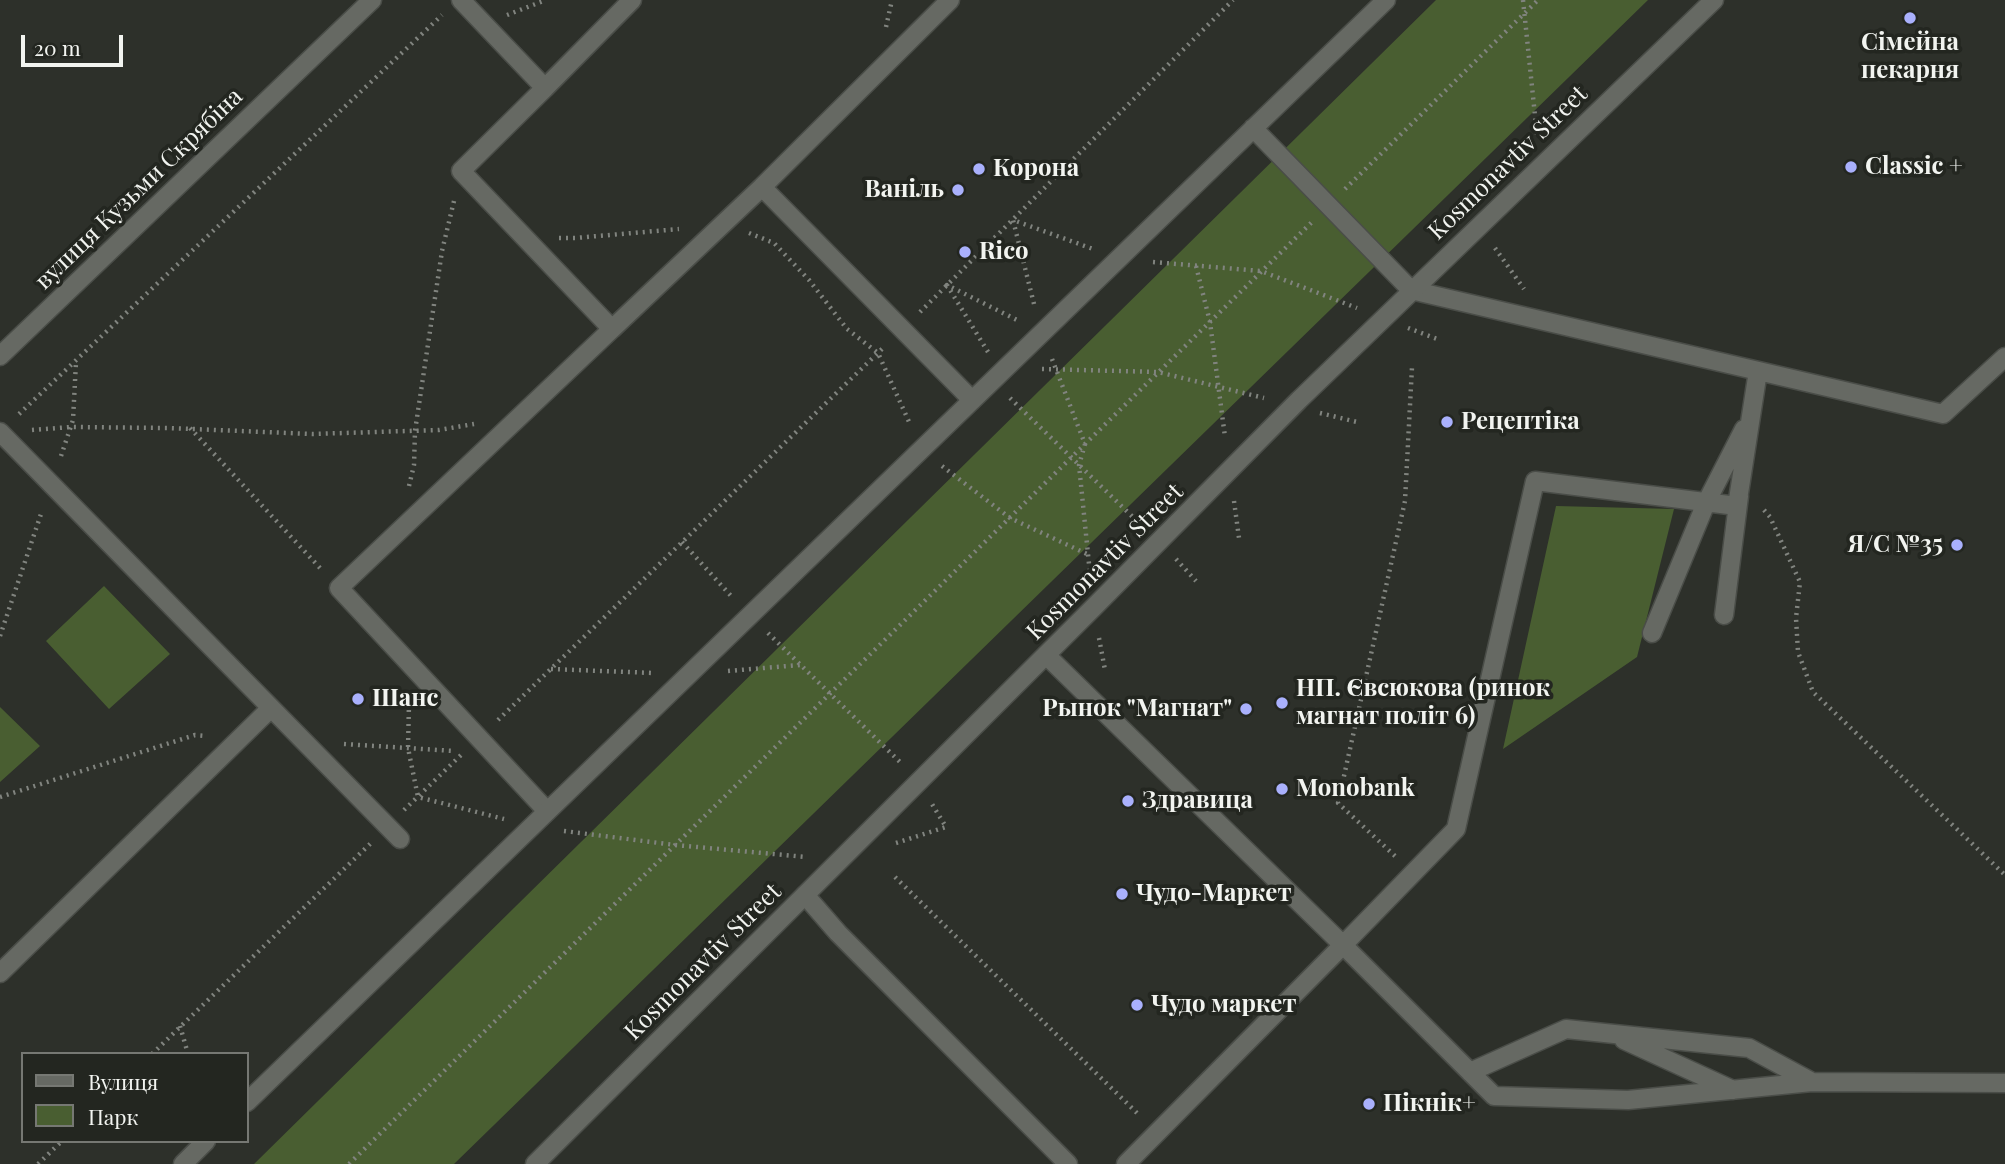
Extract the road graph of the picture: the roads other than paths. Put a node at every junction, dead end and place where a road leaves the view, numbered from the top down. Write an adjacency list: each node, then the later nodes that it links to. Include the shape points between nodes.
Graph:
1 (372, 0): 12 (street, вулиця Кузьми Скрябіна)
2 (632, 0): 7 (street)
3 (950, 0): 9 (street)
4 (1386, 0): 8 (street)
5 (1714, 0): 10 (street, Kosmonavtiv Street)
6 (454, 5): 7 (street, via 484,24)
7 (545, 88): 11 (street, via 461,171)
8 (1253, 128): 10 (street); 15 (street)
9 (762, 187): 11 (street); 15 (street)
10 (1411, 290): 14 (street); 22 (street, Kosmonavtiv Street)
11 (612, 328): 24 (street, via 339,588)
12 (0, 356)
13 (2005, 357): 14 (street, via 1943,414)
14 (1758, 371): 16 (street)
15 (972, 400): 24 (street)
16 (1751, 416): 18 (street); 19 (street); 19 (street)
17 (0, 432): 23 (street)
18 (1706, 503): 19 (street); 21 (street); 27 (street, via 1535,481 1456,829)
19 (1737, 506): 20 (street)
20 (1724, 615)
21 (1652, 633)
22 (1046, 655): 26 (street, Kosmonavtiv Street); 27 (street)
23 (271, 708): 25 (street); 28 (street)
24 (547, 811): 34 (street)
25 (394, 833)
26 (805, 895): 37 (street, Kosmonavtiv Street); 38 (street)
27 (1342, 945): 30 (street); 39 (street)
28 (0, 973)
29 (1610, 1034): 30 (street, via 1566,1029); 31 (street, via 1749,1048); 33 (street)
30 (1470, 1072): 33 (street, via 1494,1096 1628,1100)
31 (1812, 1082): 32 (street); 33 (street)
32 (2005, 1083)
33 (1733, 1090)
34 (248, 1101)
35 (204, 1143): 36 (street)
36 (183, 1164)
37 (535, 1164)
38 (1068, 1164)
39 (1126, 1164)

